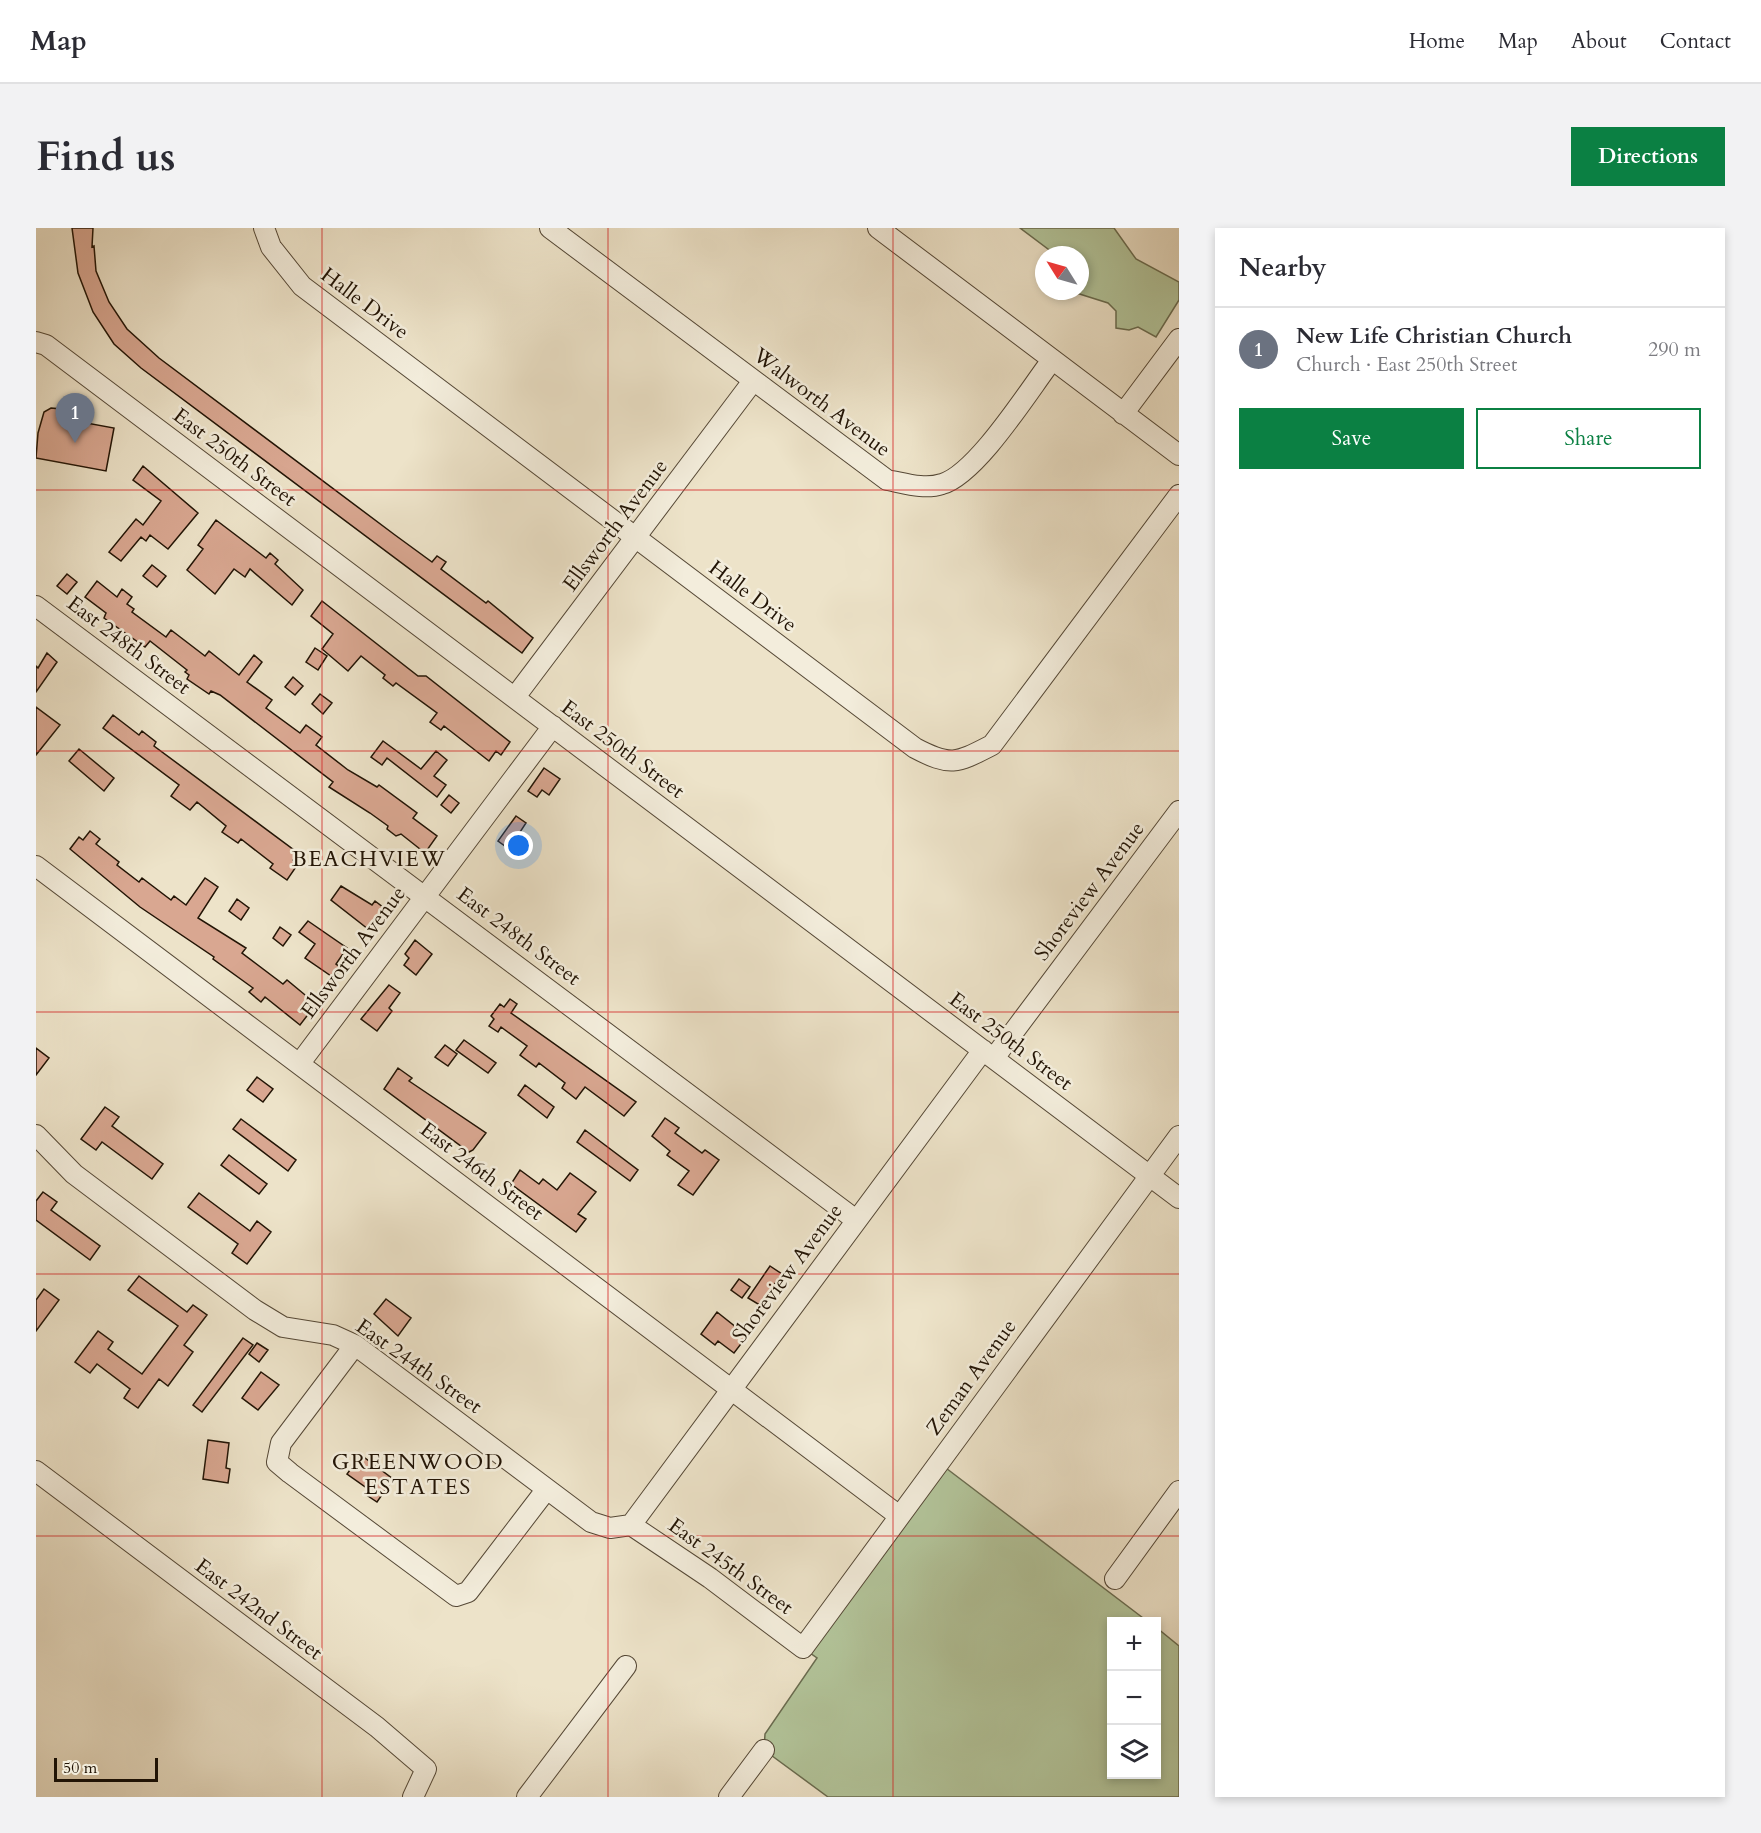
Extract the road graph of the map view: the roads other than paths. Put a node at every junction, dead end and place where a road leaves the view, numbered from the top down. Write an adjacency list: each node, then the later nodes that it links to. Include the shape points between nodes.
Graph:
1 (264, 228): 11 (street, Halle Drive, via 271,247 302,286)
2 (550, 228): 7 (street, Walworth Avenue)
3 (878, 228): 6 (street)
4 (1179, 339): 8 (street)
5 (36, 342): 13 (street, East 250th Street, via 55,352)
6 (1052, 360): 7 (street, Walworth Avenue, via 960,475 942,484 922,486 887,480); 8 (street)
7 (753, 381): 11 (street, Ellsworth Avenue)
8 (1123, 414): 9 (street)
9 (1179, 455)
10 (1179, 495): 11 (street, Halle Drive, via 992,745 960,762 935,759 915,748)
11 (635, 538): 13 (street, Ellsworth Avenue)
12 (36, 606): 17 (street, East 248th Street)
13 (515, 697): 14 (street, East 250th Street)
14 (553, 726): 17 (street, Ellsworth Avenue); 18 (street, East 250th Street)
15 (1179, 811): 18 (street, Shoreview Avenue)
16 (36, 866): 19 (street, East 246th Street)
17 (425, 896): 19 (street, Ellsworth Avenue); 24 (street, East 248th Street)
18 (988, 1054): 22 (street, East 250th Street); 24 (street, Shoreview Avenue)
19 (300, 1063): 26 (street, East 246th Street)
20 (36, 1135): 25 (street, East 244th Street, via 74,1174 255,1310 283,1327 333,1335)
21 (1179, 1136): 22 (street, Zeman Avenue)
22 (1149, 1176): 23 (street, East 250th Street); 30 (street, Zeman Avenue)
23 (1179, 1198)
24 (856, 1220): 26 (street, Shoreview Avenue)
25 (355, 1345): 28 (street, East 244th Street); 28 (street, via 281,1443 277,1462 456,1596 468,1593)
26 (731, 1389): 30 (street, East 246th Street); 31 (street, Shoreview Avenue)
27 (36, 1472): 36 (street, East 242nd Street, via 377,1727 426,1769)
28 (546, 1490): 31 (street, East 244th Street, via 591,1522 610,1528)
29 (1179, 1491): 32 (street)
30 (898, 1515): 33 (street, Zeman Avenue)
31 (631, 1525): 33 (street, East 245th Street)
32 (1115, 1579)
33 (803, 1648)
34 (626, 1666): 37 (street)
35 (764, 1750): 38 (street)
36 (412, 1797)
37 (527, 1797)
38 (729, 1797)

